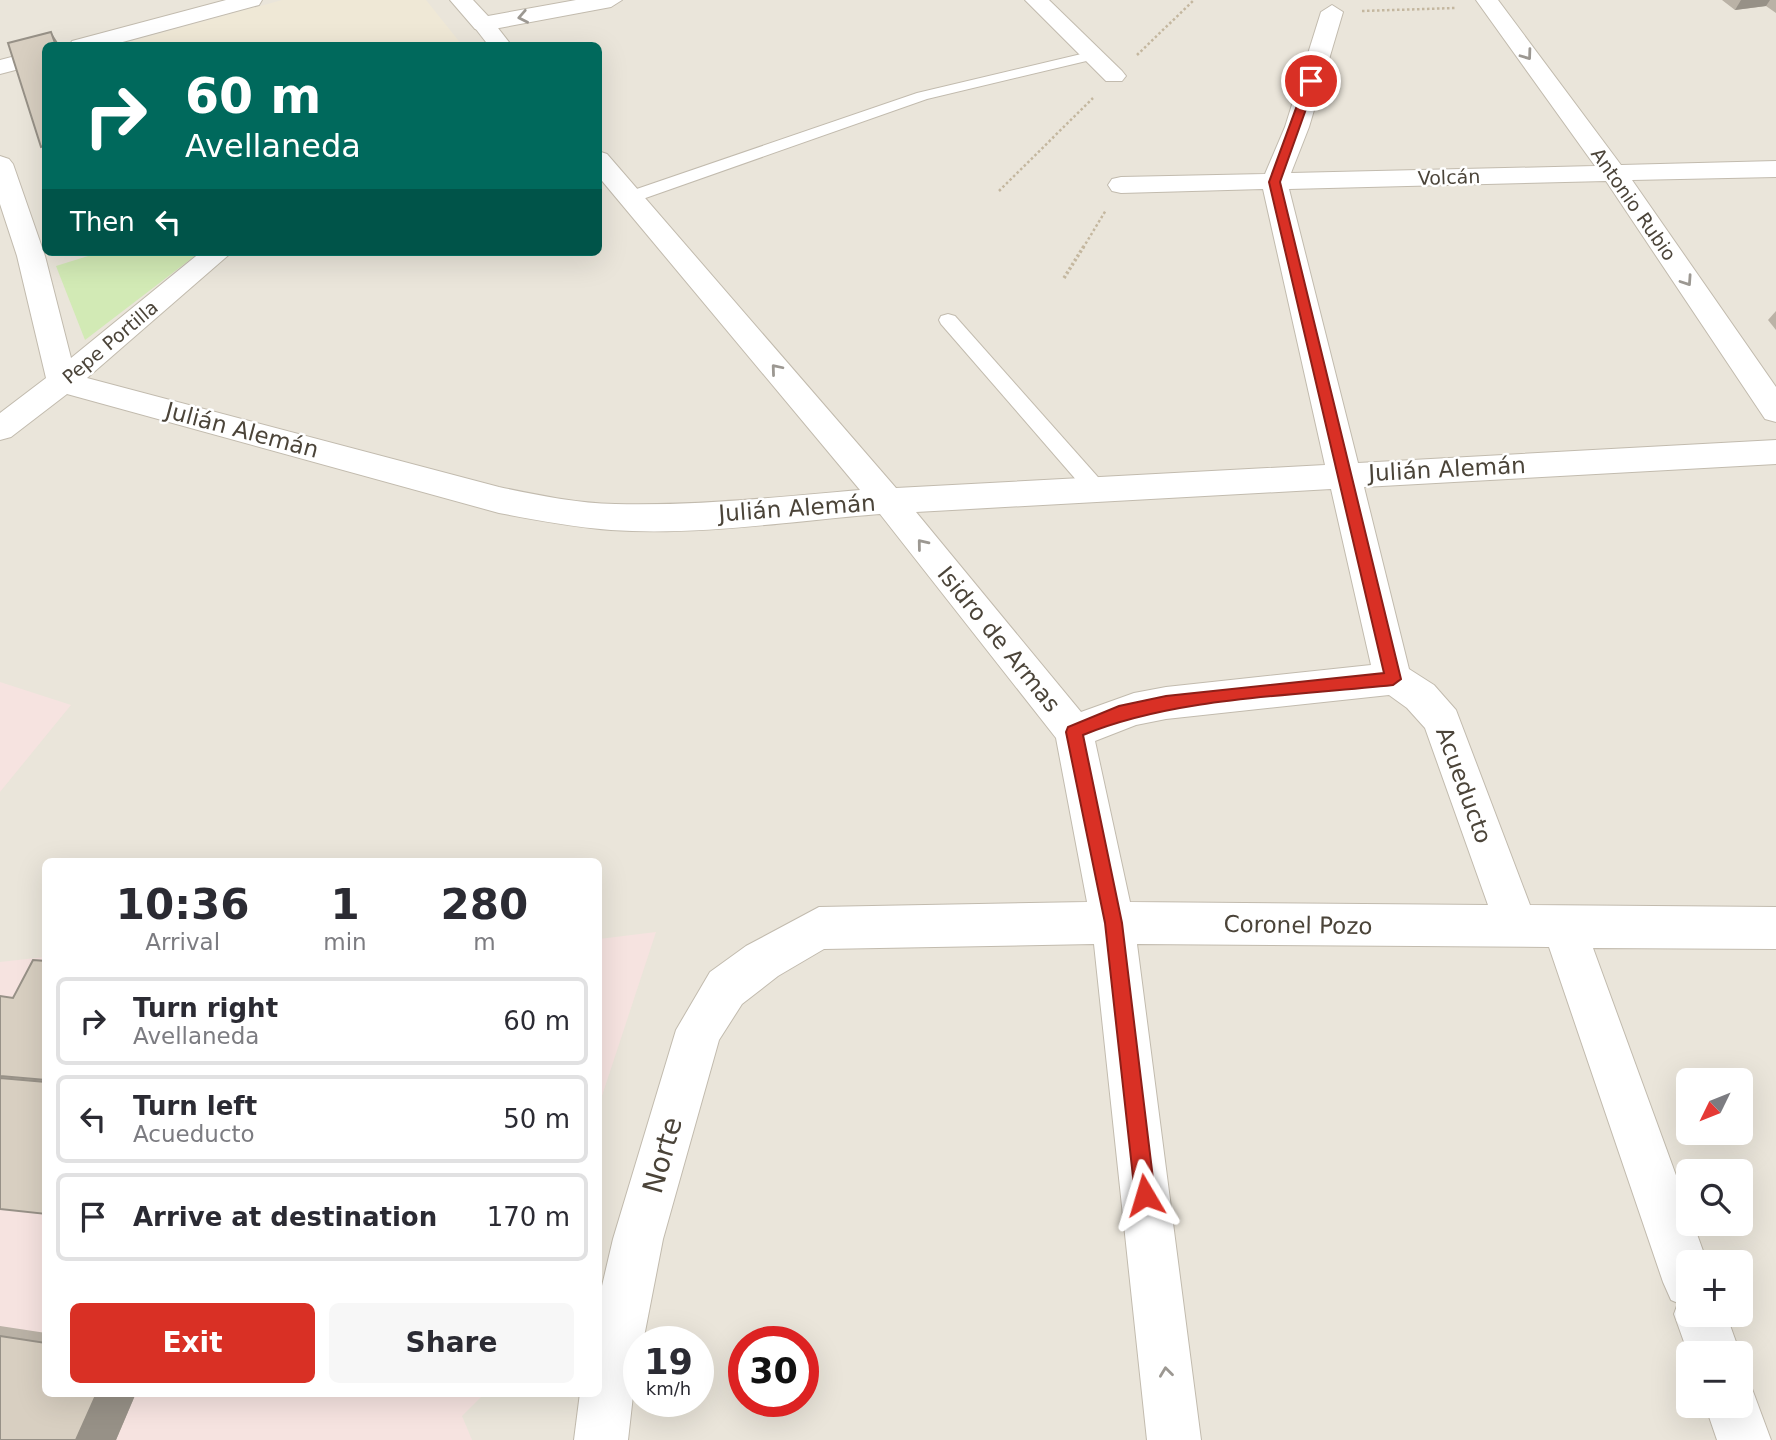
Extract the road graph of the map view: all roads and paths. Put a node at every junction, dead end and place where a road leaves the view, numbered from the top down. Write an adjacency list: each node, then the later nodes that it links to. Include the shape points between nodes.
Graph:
1 (251, 0): 8 (street)
2 (461, 0): 7 (street)
3 (611, 0): 7 (street, one-way to 7)
4 (1036, 0): 10 (street)
5 (1489, 3): 6 (path); 17 (street, Antonio Rubio, one-way to 17)
6 (1332, 12): 18 (street)
7 (483, 24): 9 (street)
8 (95, 42)
9 (498, 42)
10 (1094, 55): 13 (street); 20 (lane, via 922,96)
11 (42, 56): 12 (street)
12 (0, 67)
13 (1114, 76)
14 (0, 164): 21 (street)
15 (602, 164): 20 (street, Isidro de Armas)
16 (1776, 169): 17 (street, Volcán)
17 (1613, 172): 18 (street, Volcán); 27 (street, Antonio Rubio, one-way to 27)
18 (1275, 182): 19 (street, Volcán); 30 (street)
19 (1121, 185): 24 (path)
20 (631, 197): 32 (street, Isidro de Armas, one-way to 20)
21 (38, 254): 23 (street); 26 (street)
22 (213, 256): 26 (street, Pepe Portilla)
23 (0, 260)
24 (1064, 278)
25 (948, 320): 31 (lane)
26 (62, 383): 28 (street, Pepe Portilla); 32 (street, Julián Alemán, via 499,500 561,512 677,517)
27 (1776, 411)
28 (0, 429)
29 (1776, 452): 30 (street, Julián Alemán)
30 (1344, 475): 31 (street, Julián Alemán); 33 (street)
31 (1098, 491): 32 (street, Julián Alemán)
32 (888, 501): 34 (street, Isidro de Armas, one-way to 32)
33 (1393, 679): 34 (street, via 1166,703 1134,709); 36 (street, Acueducto, via 1415,690 1442,722)
34 (1074, 732): 35 (street, Isidro de Armas)
35 (1114, 923): 36 (street, Coronel Pozo); 37 (street, Coronel Pozo); 43 (street, Isidro de Armas, one-way to 35)
36 (1517, 927): 38 (street, Coronel Pozo)
37 (820, 928): 42 (street, Norte, via 726,988 699,1030 638,1239 608,1381)
38 (1564, 928): 39 (street, Coronel Pozo); 40 (street)
39 (1776, 929)
40 (1678, 1250)
41 (1736, 1418): 44 (street)
42 (601, 1440)
43 (1174, 1440)
44 (1744, 1440)

